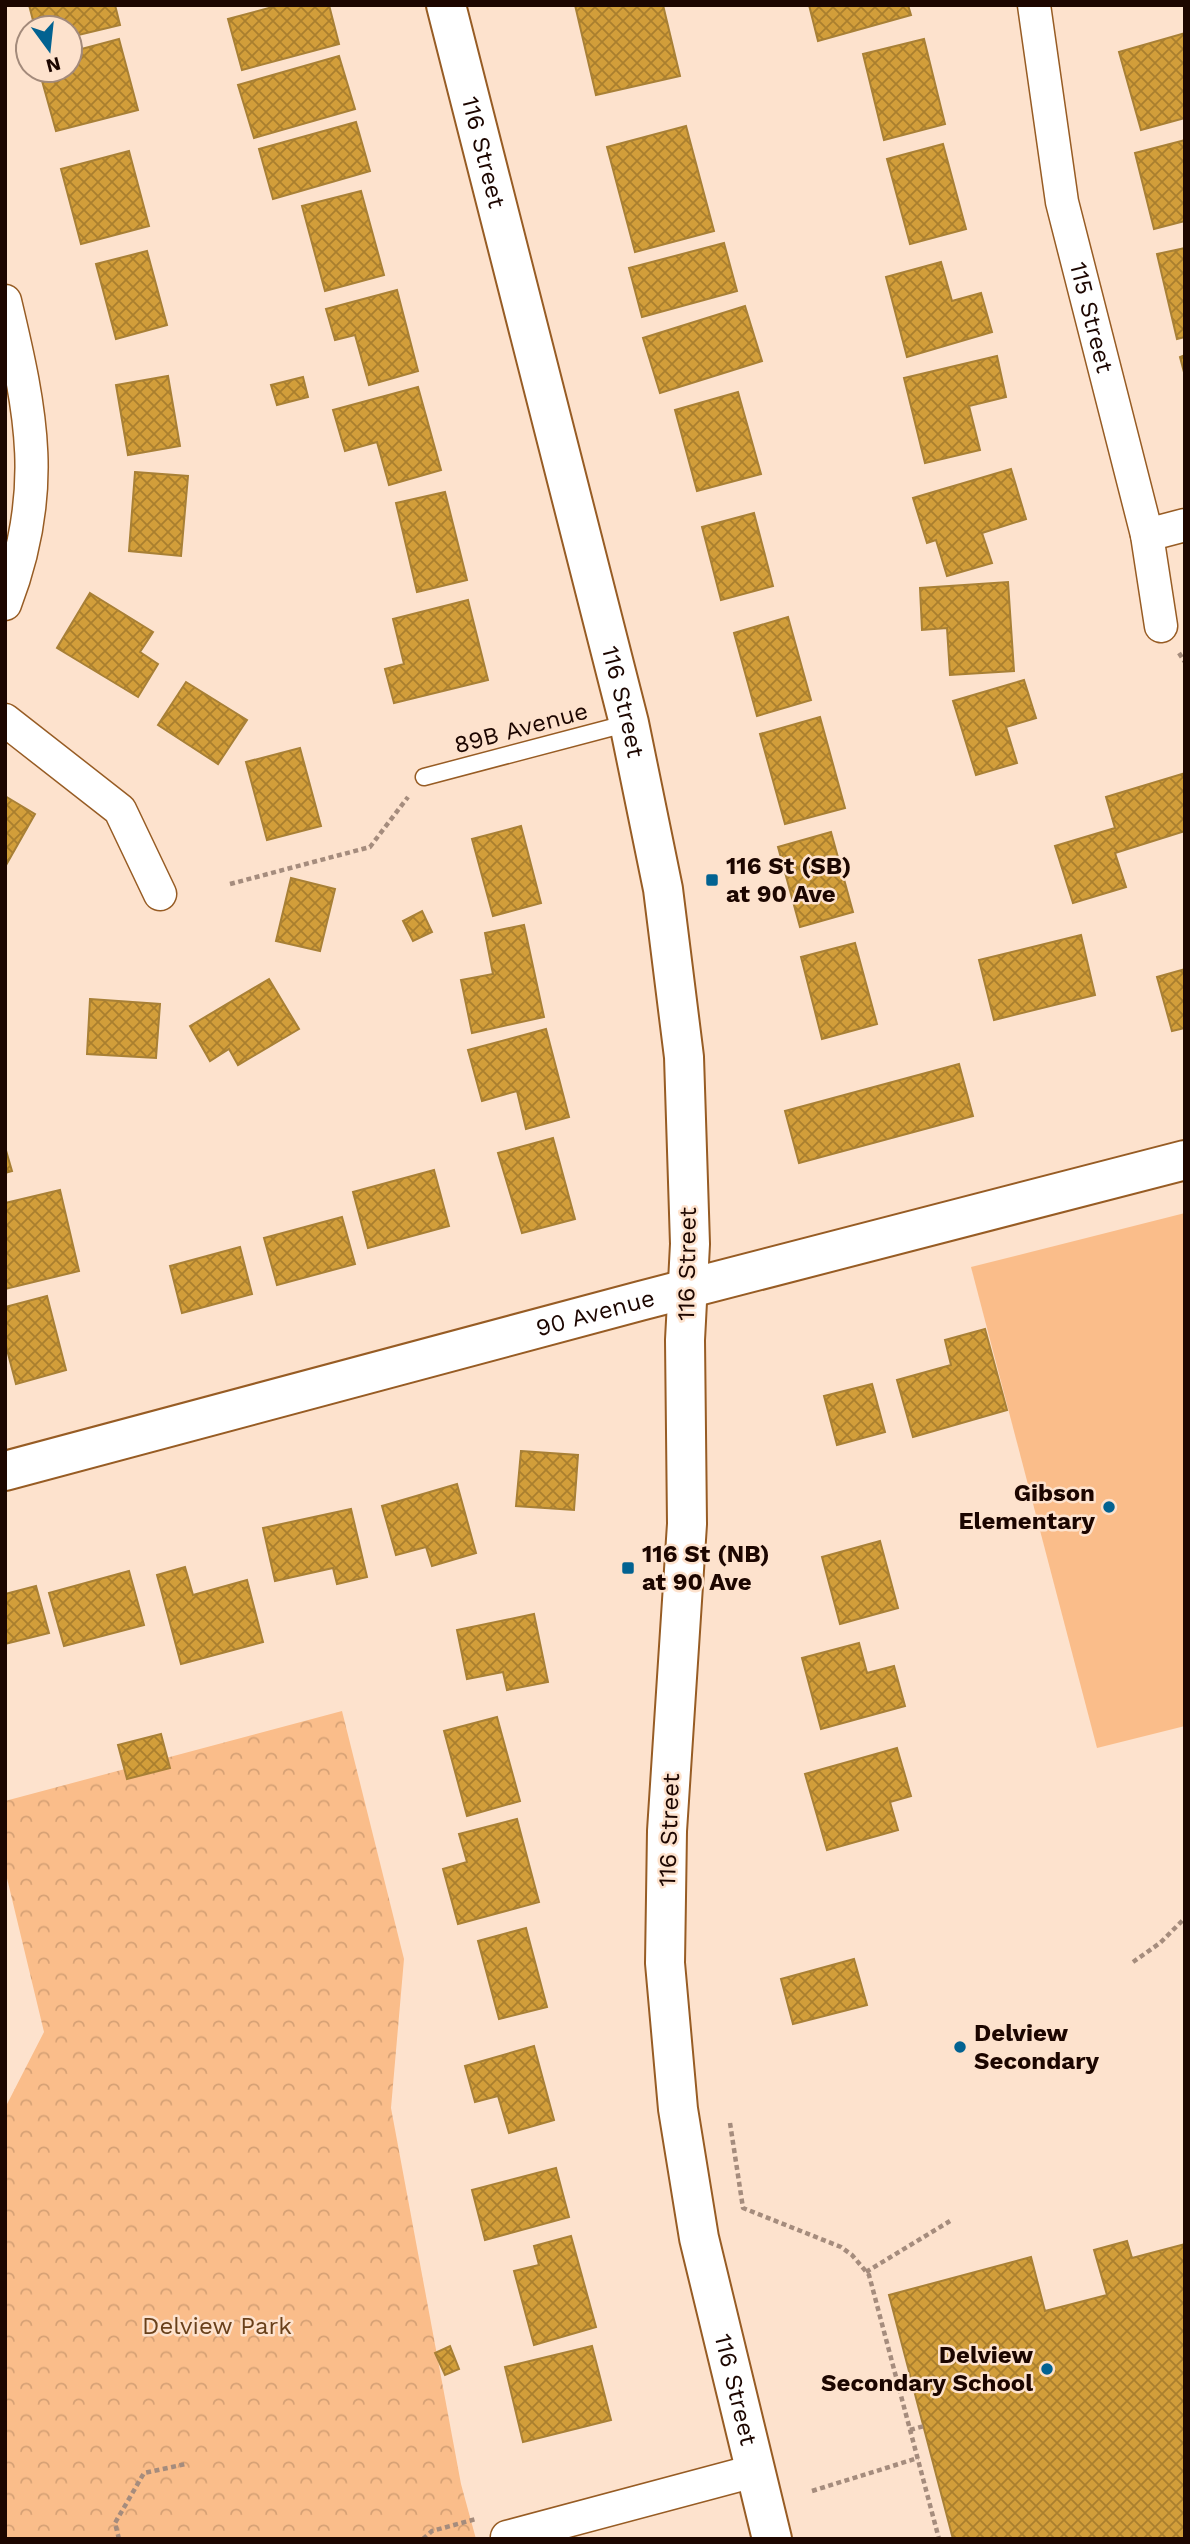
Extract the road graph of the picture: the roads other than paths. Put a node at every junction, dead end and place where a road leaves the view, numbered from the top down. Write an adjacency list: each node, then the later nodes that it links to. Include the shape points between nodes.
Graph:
1 (446, 5): 9 (street, 116 Street)
2 (1034, 5): 5 (street, 115 Street, via 1062,202)
3 (5, 301): 6 (street, via 32,437 28,529)
4 (1185, 525): 5 (street)
5 (1147, 535): 7 (street, 115 Street)
6 (5, 604)
7 (1161, 626)
8 (5, 720): 11 (street, via 120,810)
9 (629, 723): 10 (lane, 89B Avenue); 13 (street, 116 Street, via 663,889 684,1057)
10 (424, 776)
11 (160, 894)
12 (1185, 1160): 13 (street, 90 Avenue)
13 (689, 1290): 14 (street, 90 Avenue); 15 (street, 116 Street, via 685,1340 687,1524 667,1831 665,1963 678,2109 699,2238)
14 (5, 1471)
15 (754, 2471): 16 (street); 17 (street, 116 Street)
16 (495, 2527)
17 (772, 2539)

